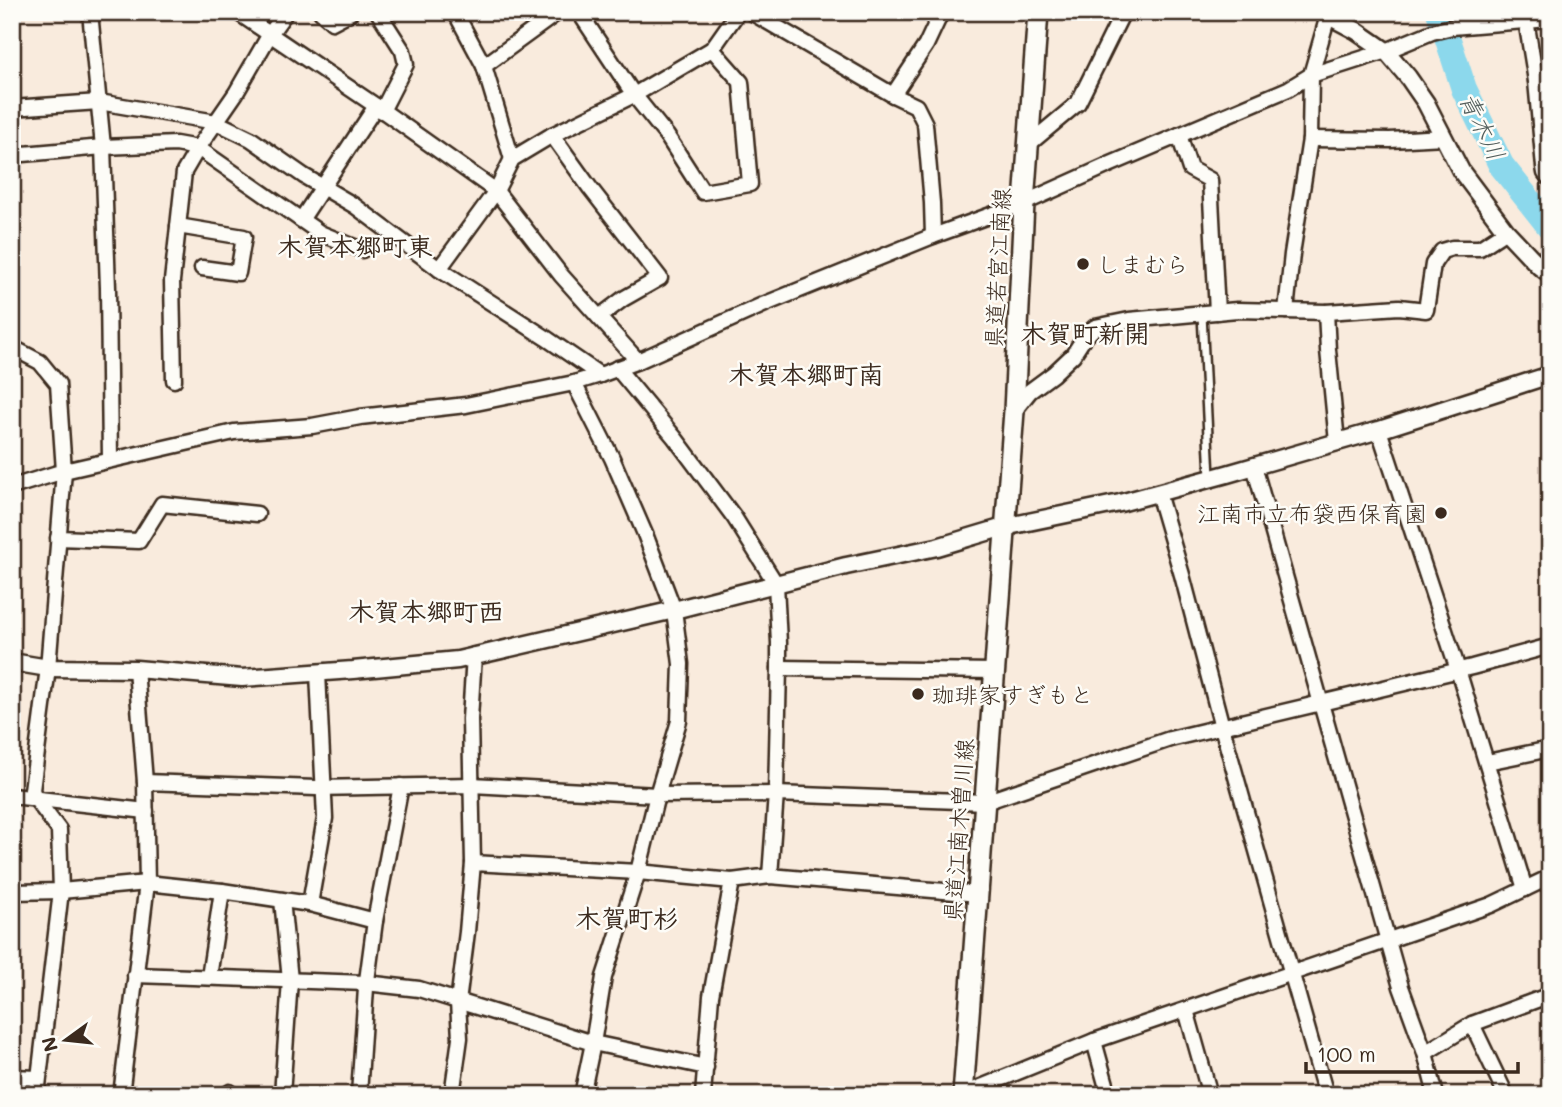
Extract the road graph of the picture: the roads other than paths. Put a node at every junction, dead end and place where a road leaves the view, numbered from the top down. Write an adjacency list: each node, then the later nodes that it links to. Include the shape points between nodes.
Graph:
1 (90, 12): 26 (street)
2 (237, 12): 18 (street)
3 (286, 12): 18 (street)
4 (321, 12): 5 (street, via 332,22)
5 (351, 12)
6 (378, 12): 28 (street, via 403,51 406,64)
7 (455, 12): 21 (street)
8 (558, 12): 21 (street)
9 (579, 12): 24 (street)
10 (738, 12): 19 (street)
11 (751, 12): 25 (street)
12 (940, 12): 25 (street, via 926,45)
13 (1038, 12): 34 (main road, 県道若宮江南線)
14 (1123, 12): 34 (street, via 1078,103)
15 (1326, 13): 20 (street); 22 (street)
16 (1526, 16): 17 (street); 20 (street, via 1432,32); 23 (street)
17 (1550, 19)
18 (270, 34): 28 (street); 29 (street)
19 (712, 49): 24 (street); 24 (street, via 741,82 750,184 703,192)
20 (1387, 51): 22 (street); 32 (street, via 1426,103)
21 (484, 66): 38 (street)
22 (1311, 75): 31 (street); 33 (street)
23 (1543, 81): 39 (street)
24 (634, 95): 30 (street)
25 (892, 95): 46 (street, via 916,106 925,124)
26 (99, 102): 27 (street); 29 (street); 35 (street)
27 (12, 108)
28 (379, 108): 40 (street); 41 (street)
29 (216, 122): 36 (street); 40 (street, via 251,139)
30 (552, 135): 38 (street); 54 (street, via 660,278)
31 (1179, 135): 42 (street); 53 (street, via 1190,169 1210,180)
32 (1444, 137): 33 (street); 45 (street, via 1461,171)
33 (1310, 139): 51 (street)
34 (1029, 144): 42 (main road, 県道若宮江南線)
35 (103, 147): 36 (street, via 176,144); 37 (street); 65 (street)
36 (198, 148): 43 (street); 44 (street, via 184,172)
37 (12, 155)
38 (512, 159): 41 (street)
39 (1548, 171)
40 (323, 187): 43 (street); 49 (street)
41 (496, 191): 49 (street); 54 (street)
42 (1024, 203): 46 (street); 62 (main road, 県道若宮江南線)
43 (301, 220): 47 (street)
44 (178, 226): 48 (street, via 244,237 238,273); 60 (street, via 172,281)
45 (1506, 231): 50 (street); 52 (street, via 1479,248 1441,251 1433,264 1426,310 1399,307)
46 (933, 236): 56 (street)
47 (362, 250)
48 (202, 268)
49 (439, 269): 59 (street)
50 (1550, 274)
51 (1286, 311): 52 (street); 53 (street)
52 (1326, 312): 64 (street)
53 (1209, 313): 62 (street, via 1095,327 1073,355); 68 (lane)
54 (599, 317): 56 (street)
55 (12, 350): 67 (street, via 40,362 58,384)
56 (638, 361): 57 (street)
57 (617, 368): 59 (street); 74 (street, via 734,517)
58 (1550, 374): 63 (street)
59 (600, 375): 61 (street)
60 (174, 380)
61 (574, 383): 65 (street, via 466,405 234,432); 75 (street, via 616,468)
62 (1014, 411): 72 (main road, 県道若宮江南線)
63 (1379, 429): 64 (street); 82 (street)
64 (1337, 442): 66 (street)
65 (110, 460): 67 (street)
66 (1254, 466): 68 (street); 85 (street)
67 (64, 471): 69 (street); 73 (street)
68 (1210, 478): 70 (street)
69 (12, 488)
70 (1158, 493): 72 (street); 86 (street)
71 (257, 514): 73 (street, via 162,504 139,541)
72 (1004, 527): 74 (street); 83 (main road, 県道江南木曽川線)
73 (58, 538): 79 (street)
74 (776, 584): 75 (street); 81 (street)
75 (674, 610): 77 (street); 93 (street, via 681,664 679,721)
76 (1550, 646): 82 (street)
77 (474, 654): 84 (street, via 458,660); 90 (street)
78 (12, 662): 79 (street)
79 (48, 668): 80 (street); 96 (street, via 32,790)
80 (136, 668): 84 (street, via 242,678); 89 (street)
81 (779, 668): 83 (street); 94 (street)
82 (1458, 670): 85 (street); 88 (street)
83 (994, 671): 97 (main road, 県道江南木曽川線)
84 (318, 673): 92 (street)
85 (1320, 702): 86 (street); 113 (street)
86 (1222, 727): 97 (street, via 1170,739); 114 (street)
87 (1550, 749): 88 (street)
88 (1487, 762): 105 (street)
89 (145, 782): 92 (street); 98 (street)
90 (472, 785): 91 (street); 93 (street); 99 (street)
91 (401, 786): 92 (street); 112 (street)
92 (324, 788): 111 (street, via 325,818)
93 (657, 794): 94 (street); 100 (street)
94 (776, 794): 97 (street); 101 (street)
95 (12, 796): 96 (street)
96 (35, 798): 98 (street); 106 (street, via 59,830)
97 (985, 802): 109 (main road, 県道江南木曽川線)
98 (146, 811): 104 (street)
99 (473, 863): 100 (street); 120 (street)
100 (638, 872): 103 (street); 124 (street, via 604,977)
101 (770, 876): 103 (street); 109 (street)
102 (1550, 877): 105 (street)
103 (732, 881): 126 (street, via 712,996)
104 (147, 883): 106 (street); 107 (street); 115 (street)
105 (1525, 889): 113 (street)
106 (61, 891): 108 (street); 128 (street)
107 (222, 891): 110 (street); 116 (street)
108 (12, 892)
109 (979, 894): 129 (main road, 県道江南木曽川線)
110 (282, 900): 111 (street); 117 (street)
111 (310, 904): 112 (street)
112 (375, 921): 118 (street)
113 (1388, 941): 114 (street); 125 (street)
114 (1291, 974): 121 (street); 139 (street)
115 (135, 975): 116 (street); 131 (street)
116 (209, 977): 117 (street)
117 (290, 980): 118 (street); 132 (street)
118 (366, 984): 120 (street, via 419,989); 133 (street)
119 (1550, 995): 122 (street)
120 (458, 1002): 124 (street); 134 (street, via 460,1038)
121 (1186, 1010): 123 (street); 138 (street)
122 (1472, 1024): 125 (street); 141 (street)
123 (1094, 1041): 129 (street); 137 (street)
124 (593, 1043): 126 (street); 135 (street)
125 (1425, 1053): 140 (street)
126 (706, 1067): 136 (street)
127 (12, 1077): 128 (street)
128 (38, 1078): 130 (street)
129 (964, 1094)
130 (37, 1095)
131 (121, 1095)
132 (282, 1095)
133 (359, 1095)
134 (452, 1095)
135 (582, 1095)
136 (703, 1095)
137 (1109, 1095)
138 (1210, 1095)
139 (1326, 1095)
140 (1436, 1095)
141 (1506, 1095)

